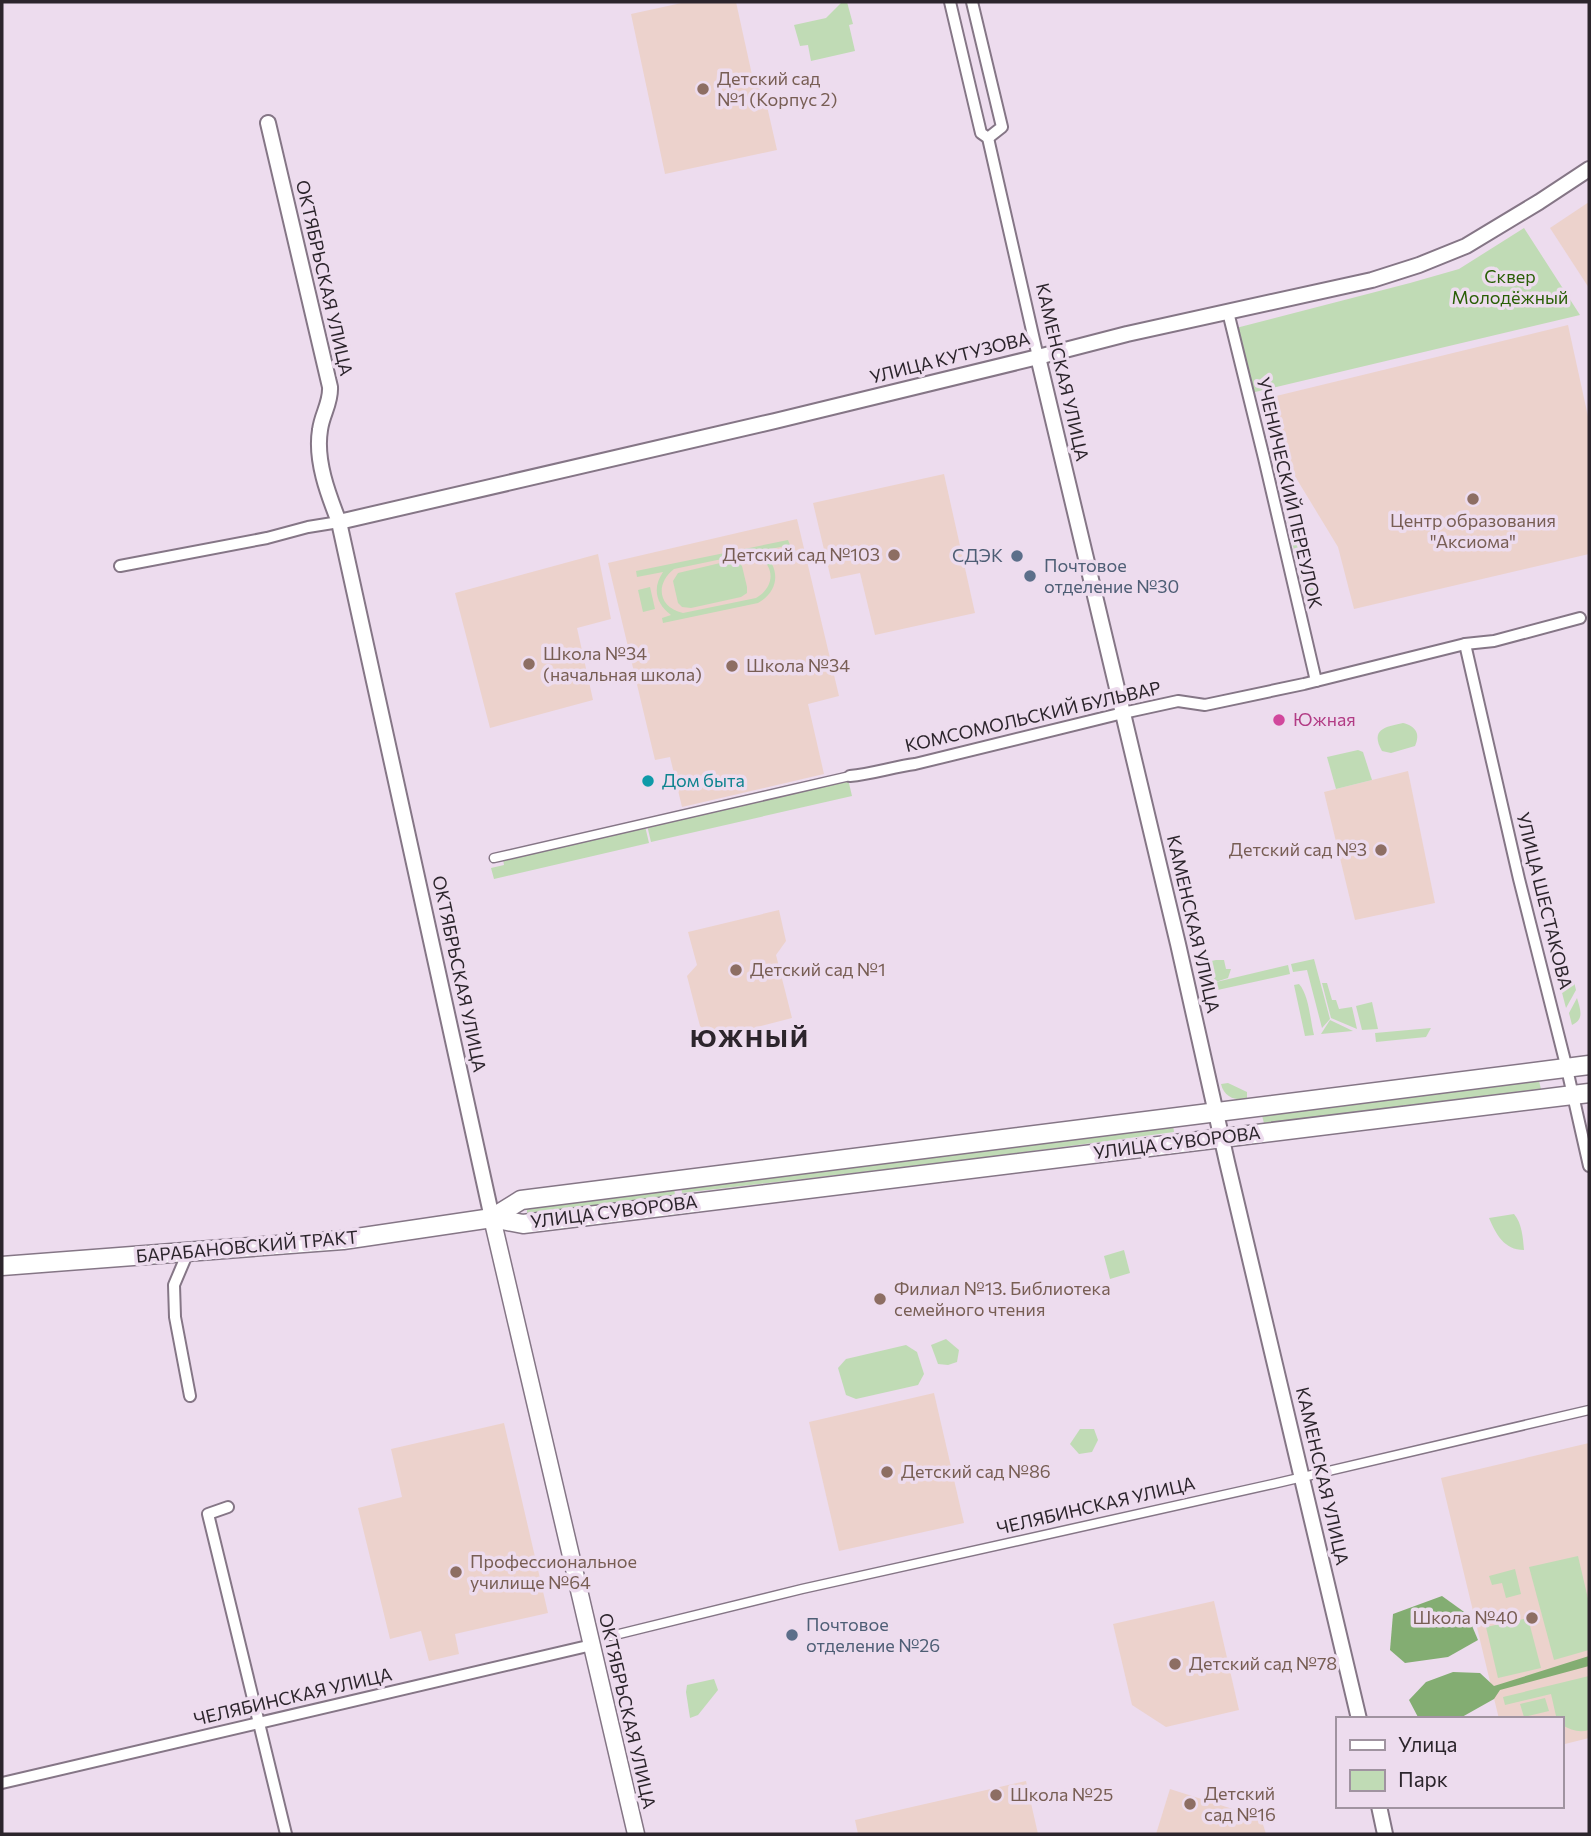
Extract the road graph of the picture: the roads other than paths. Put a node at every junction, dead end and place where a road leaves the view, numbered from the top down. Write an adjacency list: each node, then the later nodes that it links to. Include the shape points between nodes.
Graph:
1 (950, 2): 4 (street, КАМЕНСКАЯ УЛИЦА, via 981,133)
2 (972, 2): 4 (street, via 1002,127)
3 (268, 123): 8 (street, ОКТЯБРЬСКАЯ УЛИЦА, via 330,387 319,443)
4 (988, 138): 7 (street, КАМЕНСКАЯ УЛИЦА)
5 (1589, 169): 6 (street, УЛИЦА КУТУЗОВА, via 1466,246 1419,265)
6 (1228, 312): 7 (street, УЛИЦА КУТУЗОВА); 12 (street, УЧЕНИЧЕСКИЙ ПЕРЕУЛОК)
7 (1038, 357): 8 (street, УЛИЦА КУТУЗОВА); 13 (street, КАМЕНСКАЯ УЛИЦА)
8 (339, 522): 9 (street); 22 (street, ОКТЯБРЬСКАЯ УЛИЦА)
9 (120, 566)
10 (1580, 618): 11 (street, КОМСОМОЛЬСКИЙ БУЛЬВАР)
11 (1465, 645): 12 (street, КОМСОМОЛЬСКИЙ БУЛЬВАР); 17 (street, УЛИЦА ШЕСТАКОВА)
12 (1316, 681): 13 (street, КОМСОМОЛЬСКИЙ БУЛЬВАР, via 1205,705 1178,701)
13 (1123, 713): 14 (street, КОМСОМОЛЬСКИЙ БУЛЬВАР); 19 (street, КАМЕНСКАЯ УЛИЦА)
14 (850, 776): 15 (street, КОМСОМОЛЬСКИЙ БУЛЬВАР)
15 (494, 858)
16 (1589, 1065): 17 (main road, УЛИЦА СУВОРОВА)
17 (1567, 1069): 18 (street, УЛИЦА ШЕСТАКОВА); 19 (main road, УЛИЦА СУВОРОВА)
18 (1581, 1094): 20 (main road, УЛИЦА СУВОРОВА); 21 (street, УЛИЦА ШЕСТАКОВА)
19 (1217, 1113): 20 (street, КАМЕНСКАЯ УЛИЦА); 22 (main road, УЛИЦА СУВОРОВА, via 521,1200)
20 (1222, 1138): 22 (main road, УЛИЦА СУВОРОВА, via 523,1224); 27 (street, КАМЕНСКАЯ УЛИЦА)
21 (1589, 1166)
22 (492, 1218): 23 (main road, БАРАБАНОВСКИЙ ТРАКТ, via 343,1240); 30 (main road, ОКТЯБРЬСКАЯ УЛИЦА)
23 (188, 1252): 24 (main road, БАРАБАНОВСКИЙ ТРАКТ); 25 (street, via 174,1286 174,1317)
24 (2, 1266)
25 (190, 1396)
26 (1589, 1410): 27 (street, ЧЕЛЯБИНСКАЯ УЛИЦА)
27 (1302, 1477): 29 (street, ЧЕЛЯБИНСКАЯ УЛИЦА); 31 (street, КАМЕНСКАЯ УЛИЦА)
28 (228, 1507): 32 (street, via 208,1514)
29 (611, 1636)
30 (592, 1645): 32 (street, ЧЕЛЯБИНСКАЯ УЛИЦА); 36 (main road, ОКТЯБРЬСКАЯ УЛИЦА)
31 (1359, 1717)
32 (260, 1723): 33 (street, ЧЕЛЯБИНСКАЯ УЛИЦА); 35 (street)
33 (2, 1783)
34 (1379, 1808): 37 (street)
35 (285, 1834)
36 (636, 1834)
37 (1385, 1834)

